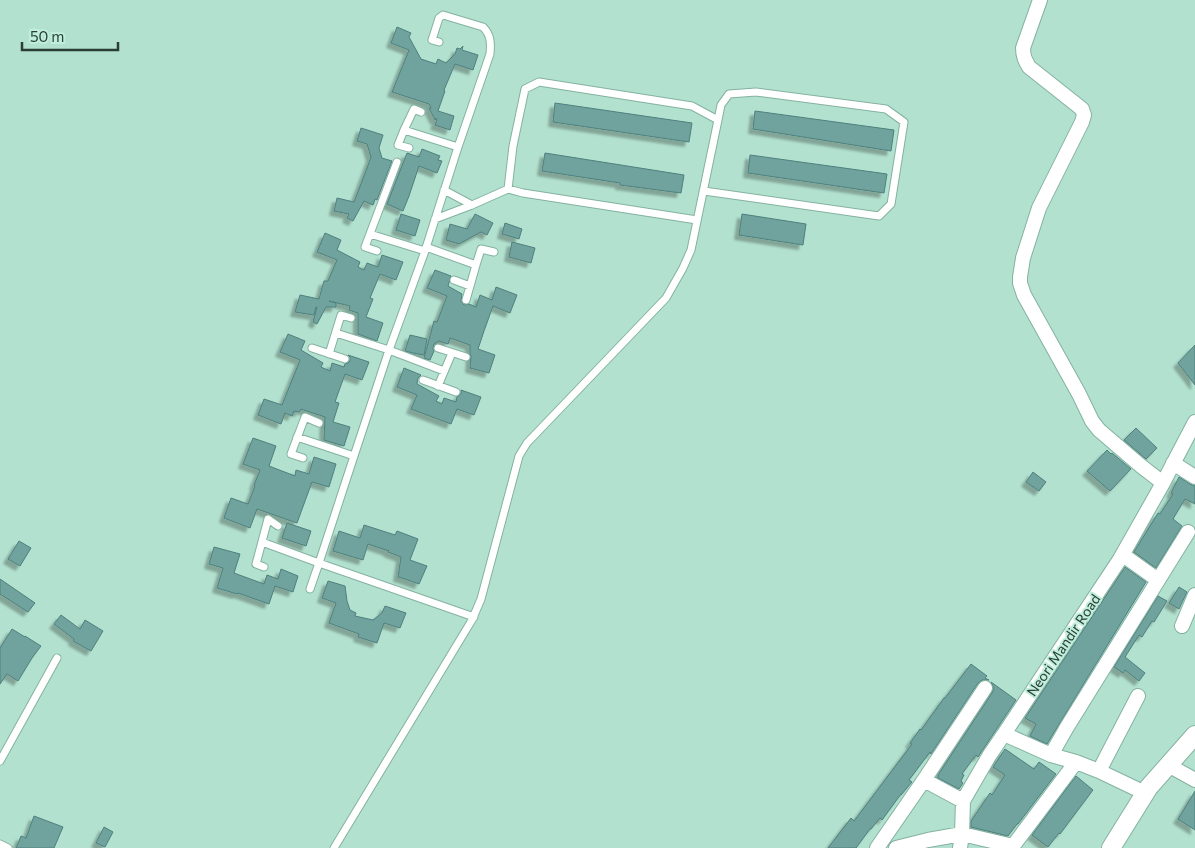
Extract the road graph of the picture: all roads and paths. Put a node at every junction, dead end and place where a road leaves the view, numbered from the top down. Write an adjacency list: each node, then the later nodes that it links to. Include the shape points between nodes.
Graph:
1 (1040, 0): 43 (street, via 1023,48 1025,60 1029,67 1082,109 1084,115 1039,208 1023,258 1020,283 1092,421 1113,443)
2 (439, 42): 6 (lane, via 432,40 443,15 483,27 491,42 490,54)
3 (421, 112): 5 (lane, via 414,109)
4 (718, 120): 9 (lane, via 692,106 539,82 525,89); 11 (lane); 11 (lane, via 720,104 729,94 756,92 886,110 904,122 891,204 879,216)
5 (404, 130): 6 (lane); 7 (lane, via 398,145)
6 (458, 147): 10 (lane)
7 (409, 148)
8 (397, 162): 15 (lane)
9 (508, 189): 12 (lane); 14 (lane, via 523,194)
10 (444, 190): 12 (lane); 13 (lane)
11 (704, 191): 14 (lane)
12 (472, 205): 13 (lane)
13 (435, 219): 16 (lane)
14 (697, 220): 53 (lane, via 691,250 666,298 527,443 519,456)
15 (370, 234): 16 (lane); 17 (lane, via 365,247)
16 (425, 249): 19 (lane); 27 (lane)
17 (377, 251)
18 (494, 252): 19 (lane, via 481,249)
19 (476, 265): 21 (lane)
20 (454, 280): 21 (lane)
21 (470, 286): 22 (lane)
22 (466, 300)
23 (351, 318): 24 (lane, via 341,315)
24 (336, 333): 27 (lane); 29 (lane)
25 (312, 348): 29 (lane)
26 (438, 348): 28 (lane)
27 (389, 350): 32 (lane); 39 (lane)
28 (452, 353): 30 (lane); 32 (lane)
29 (329, 354): 31 (lane)
30 (466, 357)
31 (346, 359)
32 (444, 371): 34 (lane)
33 (423, 380): 34 (lane)
34 (438, 386): 35 (lane)
35 (456, 392)
36 (1195, 422): 41 (street, Neori Mandir Road)
37 (319, 423): 38 (lane, via 305,417)
38 (298, 437): 39 (lane); 40 (lane, via 291,454)
39 (354, 456): 48 (lane)
40 (303, 458)
41 (1173, 463): 42 (street); 43 (street, Neori Mandir Road)
42 (1195, 477)
43 (1163, 483): 47 (street, Neori Mandir Road)
44 (278, 526): 46 (lane, via 268,519)
45 (1188, 532): 50 (street)
46 (262, 542): 48 (lane); 49 (lane, via 256,564)
47 (1123, 555): 50 (street); 58 (street, Neori Mandir Road)
48 (319, 563): 51 (lane); 53 (lane)
49 (264, 567)
50 (1158, 580): 60 (street)
51 (310, 589)
52 (1195, 595): 54 (street)
53 (474, 617): 73 (lane)
54 (1182, 626)
55 (57, 658): 61 (lane)
56 (985, 688): 65 (street)
57 (1138, 696): 64 (street)
58 (1004, 734): 60 (street); 68 (street, Neori Mandir Road)
59 (1195, 735): 63 (street)
60 (1051, 755): 62 (street)
61 (0, 761)
62 (1076, 762): 64 (street); 71 (street)
63 (1168, 765): 66 (street); 67 (street)
64 (1099, 772): 67 (street)
65 (924, 780): 68 (street); 74 (street)
66 (1195, 780)
67 (1145, 793): 76 (street)
68 (963, 802): 69 (street)
69 (961, 841): 71 (street); 75 (street, via 928,840)
70 (0, 844): 72 (lane)
71 (1018, 847)
72 (8, 848)
73 (334, 848)
74 (877, 848)
75 (896, 848)
76 (1111, 848)

